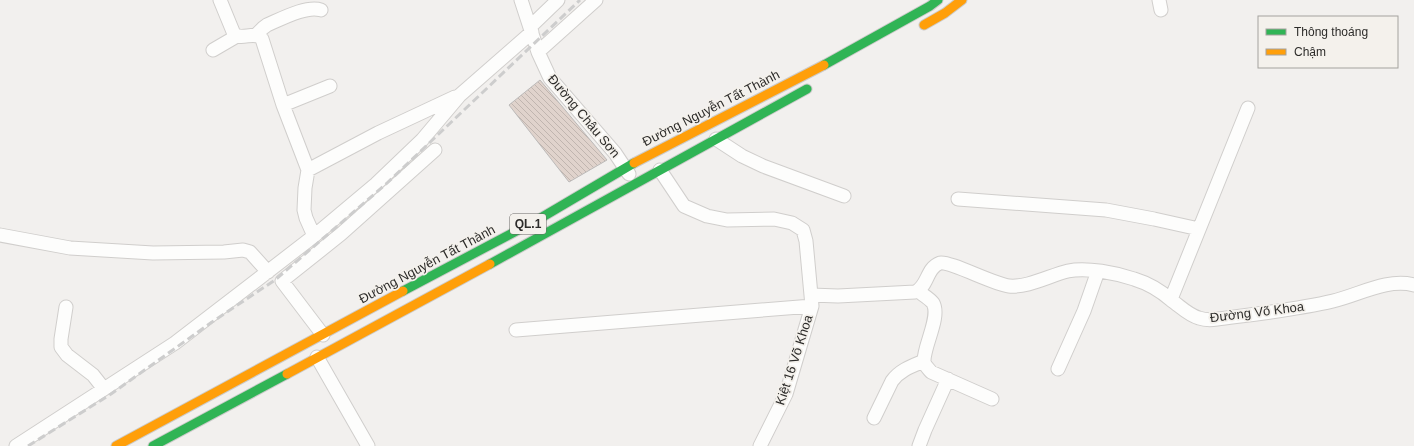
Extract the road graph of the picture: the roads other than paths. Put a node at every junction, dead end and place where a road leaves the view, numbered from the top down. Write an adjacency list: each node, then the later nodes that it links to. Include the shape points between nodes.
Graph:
1 (220, 0): 11 (street)
2 (521, 0): 9 (street, Đường Châu Sơn)
3 (558, 0): 9 (street)
4 (596, 0): 13 (street)
5 (938, 0): 21 (main road, Đường Nguyễn Tất Thành / QL.1, via 837,58)
6 (962, 0): 8 (main road)
7 (321, 10): 10 (street, via 316,8 304,11 267,25)
8 (917, 29)
9 (531, 30): 13 (street, Đường Châu Sơn); 16 (street)
10 (256, 35): 11 (street); 17 (street, via 262,39)
11 (237, 36): 12 (street)
12 (214, 50)
13 (538, 52): 21 (street, Đường Châu Sơn, via 550,78)
14 (330, 86): 17 (street)
15 (813, 86): 19 (main road, QL.1)
16 (460, 95): 22 (street, via 378,133); 29 (street, via 422,140 382,179)
17 (284, 105): 22 (street)
18 (1248, 108): 27 (street)
19 (716, 139): 23 (main road, QL.1); 25 (street, via 763,166)
20 (435, 150): 38 (street, via 342,234 282,281)
21 (625, 168): 24 (street, Đường Châu Sơn); 38 (main road, Đường Nguyễn Tất Thành / QL.1, via 539,219)
22 (308, 170): 29 (street, via 304,210)
23 (660, 170): 24 (main road, QL.1); 35 (street, via 684,206 707,216 727,220 774,219 792,223 803,230)
24 (635, 184): 39 (main road, QL.1, via 511,254)
25 (844, 196)
26 (958, 199): 27 (street, via 1106,210)
27 (1199, 229): 34 (street)
28 (0, 235): 31 (street, via 70,248 153,253 243,250 250,252)
29 (314, 236): 31 (street)
30 (1098, 271): 33 (street, Đường Võ Khoa, via 1069,271 1012,286 943,263 931,270); 34 (street, Đường Võ Khoa, via 1141,282); 41 (street, via 1084,311)
31 (268, 272): 43 (street, via 175,343)
32 (1414, 285): 34 (street, Đường Võ Khoa, via 1380,286 1335,301 1305,307 1207,320 1192,316)
33 (918, 291): 35 (street); 40 (street, via 929,298 934,306)
34 (1171, 299)
35 (811, 300): 37 (street); 50 (street, Kiệt 16 Võ Khoa, via 786,394)
36 (66, 307): 43 (street, via 61,347 67,355 93,375)
37 (516, 330)
38 (323, 335): 48 (main road, Đường Nguyễn Tất Thành / QL.1)
39 (317, 357): 46 (street); 49 (main road, QL.1)
40 (924, 361): 42 (street, via 931,372); 45 (street, via 895,376)
41 (1058, 368)
42 (948, 379): 44 (street); 51 (street)
43 (104, 389): 47 (street)
44 (992, 399)
45 (874, 418)
46 (364, 445)
47 (16, 446)
48 (116, 446)
49 (153, 446)
50 (760, 446)
51 (919, 446)

